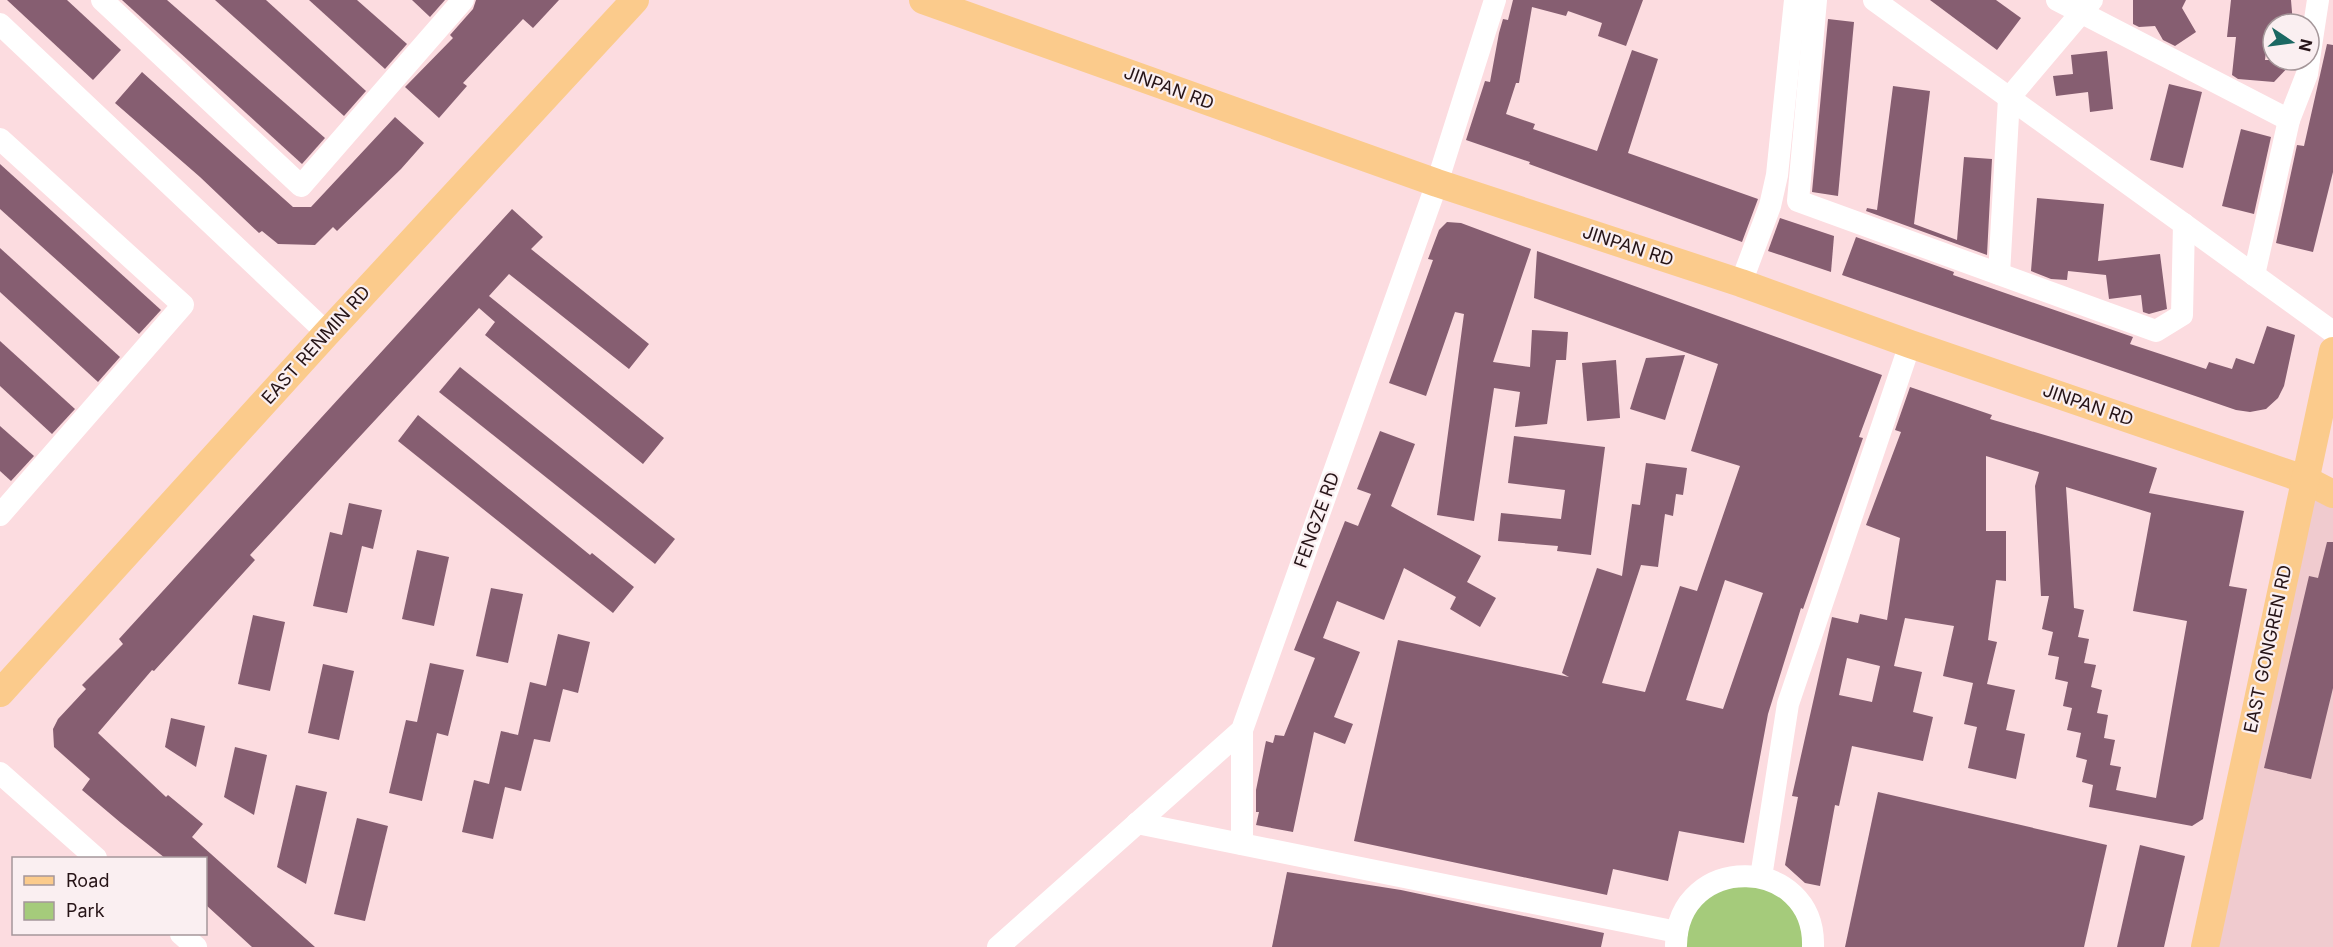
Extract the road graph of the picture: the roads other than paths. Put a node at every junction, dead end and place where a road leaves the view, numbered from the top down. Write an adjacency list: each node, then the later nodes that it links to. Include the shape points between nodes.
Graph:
1 (102, 0): 2 (street, via 301,186)
2 (463, 0)
3 (635, 0): 22 (main road, EAST RENMIN RD)
4 (923, 0): 16 (main road, JINPAN RD)
5 (1495, 0): 16 (street, FENGZE RD)
6 (1795, 0): 20 (street, via 1777,175 1770,206)
7 (1816, 0): 18 (street, via 1798,201)
8 (1874, 0): 13 (street)
9 (2057, 0): 10 (street)
10 (2086, 6): 13 (street); 14 (street)
11 (0, 24): 22 (street)
12 (2307, 72): 14 (street)
13 (2009, 98): 17 (street); 18 (street)
14 (2289, 120): 19 (street)
15 (0, 139): 27 (street, via 183,304)
16 (1437, 183): 20 (main road, JINPAN RD); 29 (street, FENGZE RD)
17 (2184, 224): 18 (street, via 2182,315 2156,331); 19 (street)
18 (1999, 274)
19 (2254, 275): 21 (street)
20 (1741, 283): 23 (main road, JINPAN RD)
21 (2333, 332)
22 (327, 333): 28 (main road, EAST RENMIN RD)
23 (1910, 344): 25 (main road, JINPAN RD); 34 (street, via 1788,704)
24 (2333, 351): 25 (main road, EAST GONGREN RD)
25 (2304, 479): 26 (main road, JINPAN RD); 40 (main road, EAST GONGREN RD)
26 (2333, 494)
27 (0, 515)
28 (0, 693)
29 (1242, 730): 31 (street, FENGZE RD); 32 (street)
30 (0, 773): 33 (street)
31 (1137, 823): 32 (street); 38 (street, FENGZE RD)
32 (1242, 844): 36 (street)
33 (95, 857)
34 (1761, 876): 36 (street, via 1717,880 1698,893 1684,911); 39 (street, via 1782,886 1799,902 1810,922)
35 (183, 935): 37 (street)
36 (1676, 940)
37 (196, 947)
38 (998, 947)
39 (1813, 947)
40 (2205, 947)

